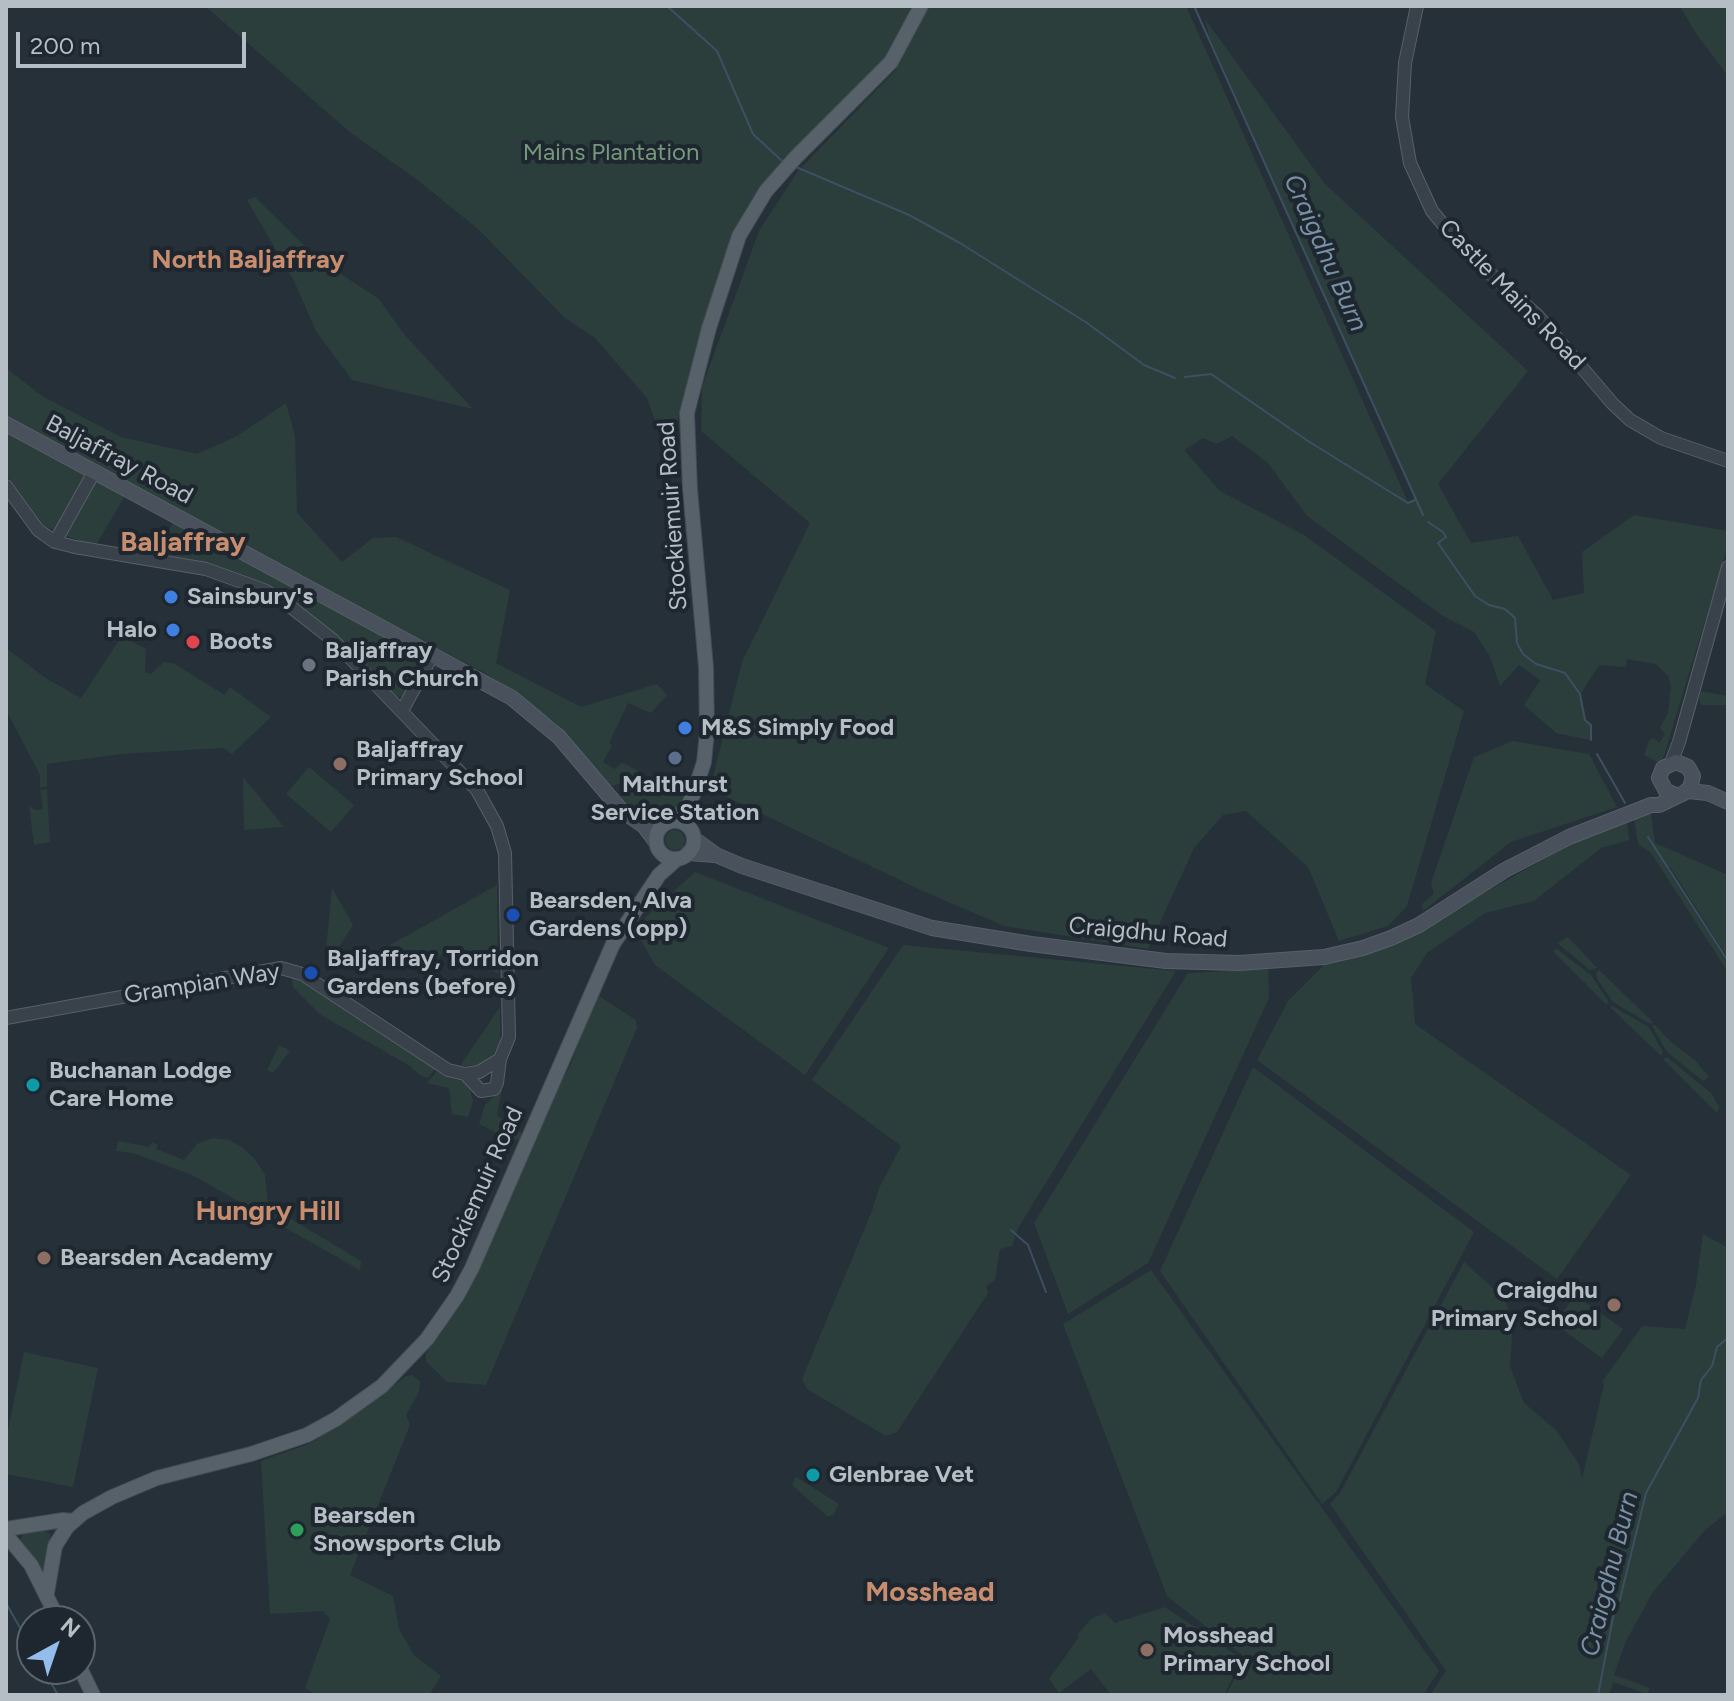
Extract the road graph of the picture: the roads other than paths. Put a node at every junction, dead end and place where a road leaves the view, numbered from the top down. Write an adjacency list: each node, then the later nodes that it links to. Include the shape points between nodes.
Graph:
1 (921, 6): 18 (main road, Stockiemuir Road, via 891,62 766,191 739,236 709,328 687,413 707,732 704,762)
2 (1417, 6): 4 (street, Castle Mains Road, via 1405,63 1402,117 1410,163 1432,211 1465,251 1538,316 1630,420 1661,438)
3 (6, 424): 5 (main road, Baljaffray Road)
4 (1728, 461)
5 (94, 472): 7 (street); 9 (main road, Baljaffray Road)
6 (6, 486): 7 (street, via 38,530)
7 (55, 542): 10 (street, Grampian Way, via 206,569 264,590 318,627)
8 (1728, 567): 11 (street, via 1679,742)
9 (433, 654): 10 (street); 17 (main road, Baljaffray Road, via 529,710 621,810)
10 (402, 711): 23 (street, Grampian Way, via 477,790 502,841 509,1037 500,1059 480,1075 448,1070 302,974 281,968)
11 (1683, 767): 12 (main road, via 1661,771); 13 (main road); 14 (main road, Craigdhu Road)
12 (1662, 787): 13 (main road); 16 (main road)
13 (1682, 793): 14 (main road, Craigdhu Road); 16 (main road, Craigdhu Road)
14 (1708, 793): 15 (main road, Craigdhu Road)
15 (1728, 802)
16 (1651, 805): 20 (main road, Craigdhu Road, via 1569,837 1391,938 1324,957 1239,963 1166,961 932,928)
17 (644, 826): 18 (main road); 19 (main road, Baljaffray Road)
18 (680, 828): 19 (main road, via 657,832); 20 (main road, Craigdhu Road); 21 (main road)
19 (658, 847): 21 (main road, via 670,858); 22 (main road)
20 (716, 855): 21 (main road, Craigdhu Road)
21 (682, 856): 22 (main road, Stockiemuir Road)
22 (659, 875): 24 (main road, Stockiemuir Road, via 613,944 472,1268 444,1317 409,1359 356,1406 307,1435 157,1478)
23 (6, 1018)
24 (73, 1521): 25 (main road); 26 (main road, via 51,1556)
25 (6, 1532): 26 (main road)
26 (47, 1593): 27 (main road)
27 (52, 1605)

